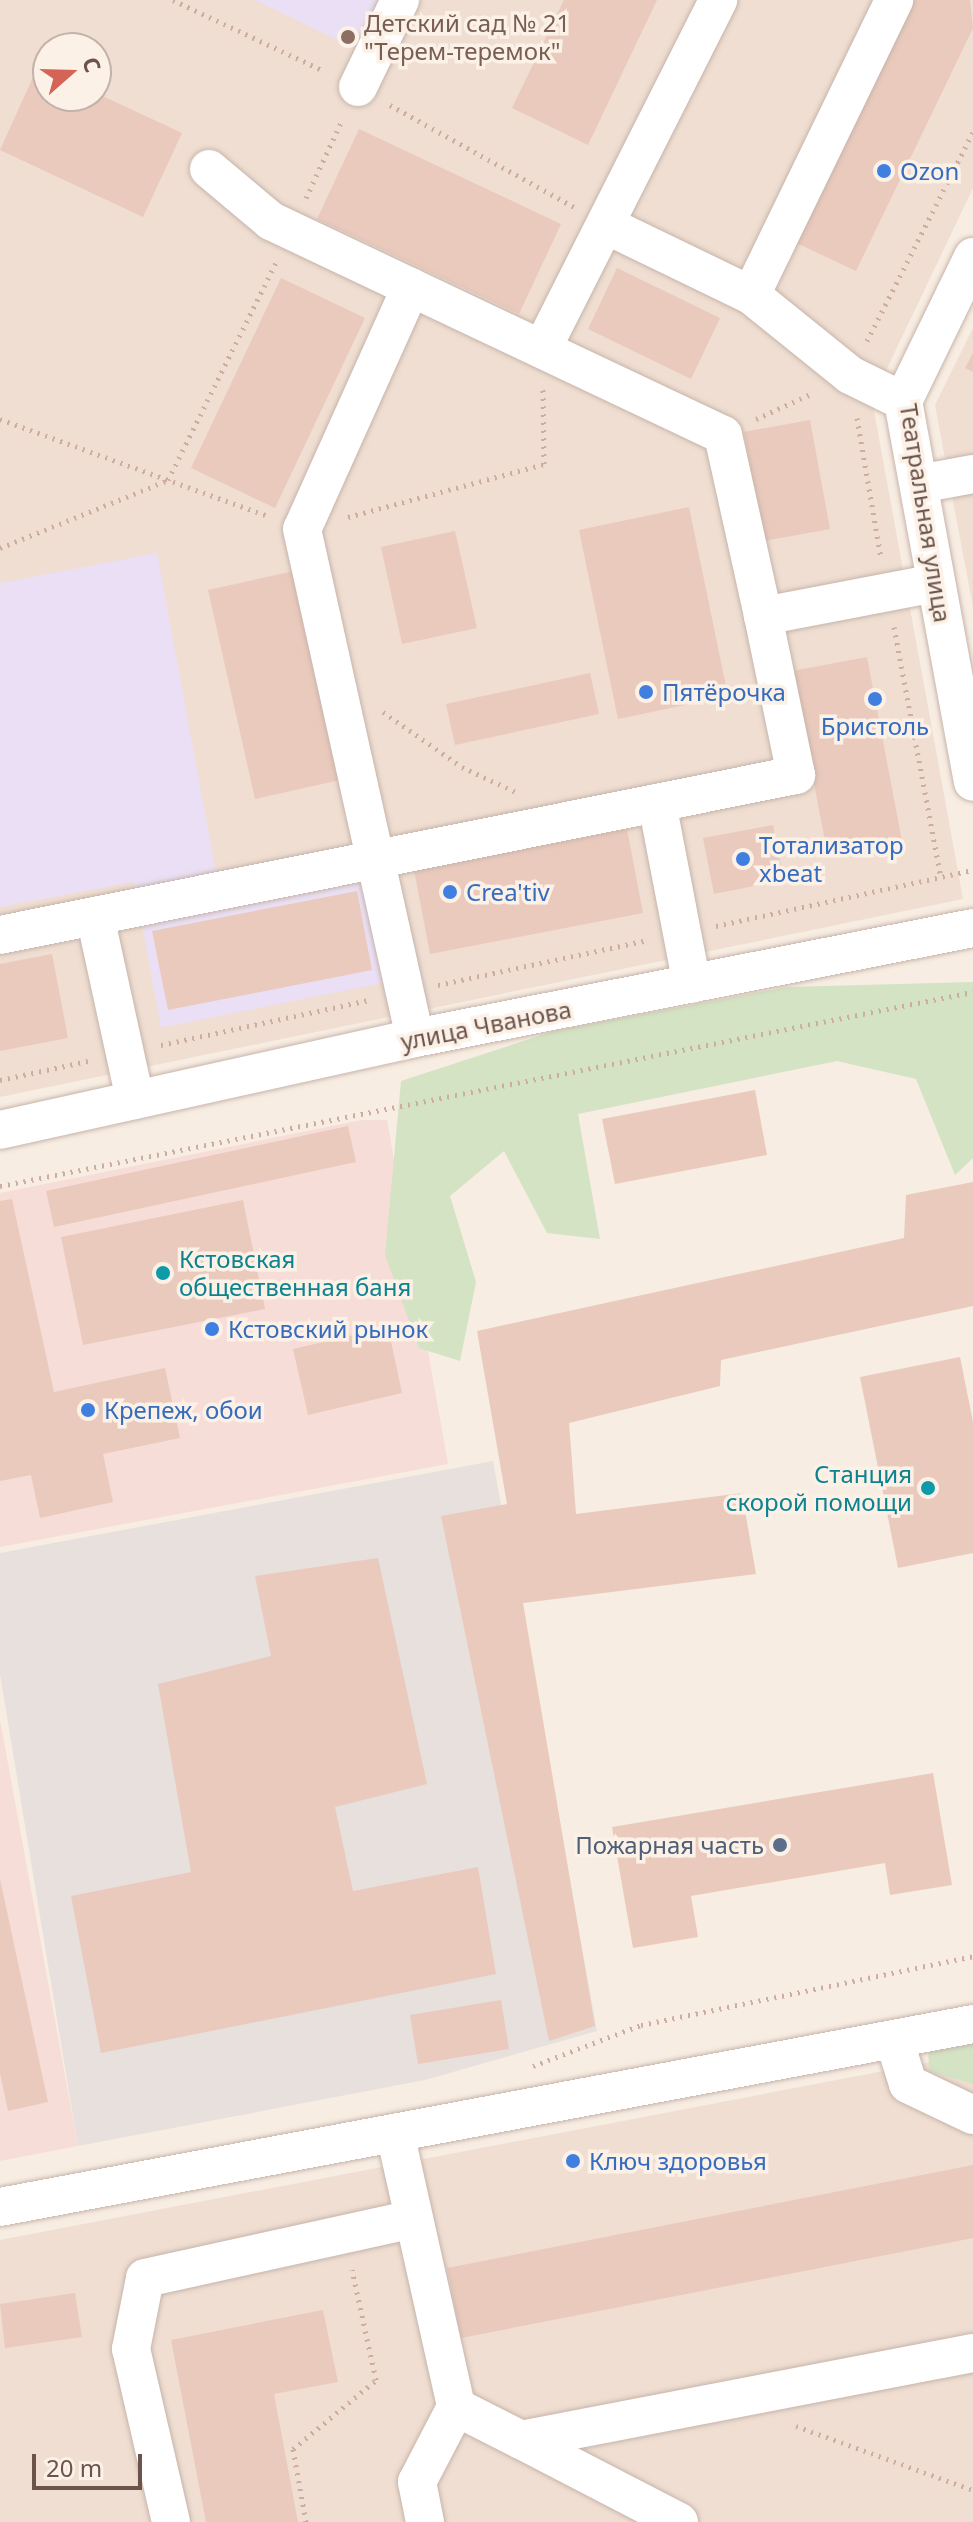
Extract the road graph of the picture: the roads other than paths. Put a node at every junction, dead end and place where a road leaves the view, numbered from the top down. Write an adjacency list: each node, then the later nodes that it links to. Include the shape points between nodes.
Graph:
1 (400, 0): 4 (street)
2 (718, 0): 6 (street)
3 (894, 0): 9 (street)
4 (358, 87)
5 (209, 169): 8 (street, via 291,231)
6 (606, 225): 9 (street); 10 (street)
7 (973, 257): 11 (street, Театральная улица)
8 (411, 287): 10 (street); 19 (street, via 302,529)
9 (751, 295): 11 (street, via 850,375)
10 (542, 349): 15 (street, via 723,435)
11 (903, 401): 13 (street, Театральная улица)
12 (973, 474): 13 (street)
13 (919, 484): 14 (street, Театральная улица)
14 (936, 583): 15 (street); 16 (street, Театральная улица)
15 (763, 616): 18 (street, via 796,775)
16 (968, 723): 17 (street, Театральная улица)
17 (973, 782)
18 (657, 803): 19 (street); 23 (street)
19 (375, 859): 20 (street); 24 (street, via 401,994)
20 (95, 916): 22 (street); 25 (street)
21 (973, 928): 23 (street, улица Чванова)
22 (0, 935)
23 (692, 984): 24 (street, улица Чванова)
24 (415, 1038): 25 (street, улица Чванова)
25 (135, 1100): 26 (street, улица Чванова)
26 (0, 1130)
27 (973, 2024): 28 (street)
28 (894, 2039): 29 (street, via 908,2084); 30 (street)
29 (973, 2115)
30 (395, 2133): 31 (street); 32 (street)
31 (0, 2207)
32 (414, 2219): 34 (street); 36 (street, via 145,2278 131,2349)
33 (973, 2353): 35 (street)
34 (456, 2407): 35 (street); 37 (street, via 417,2482)
35 (521, 2440): 38 (street)
36 (171, 2522)
37 (425, 2522)
38 (679, 2522)

